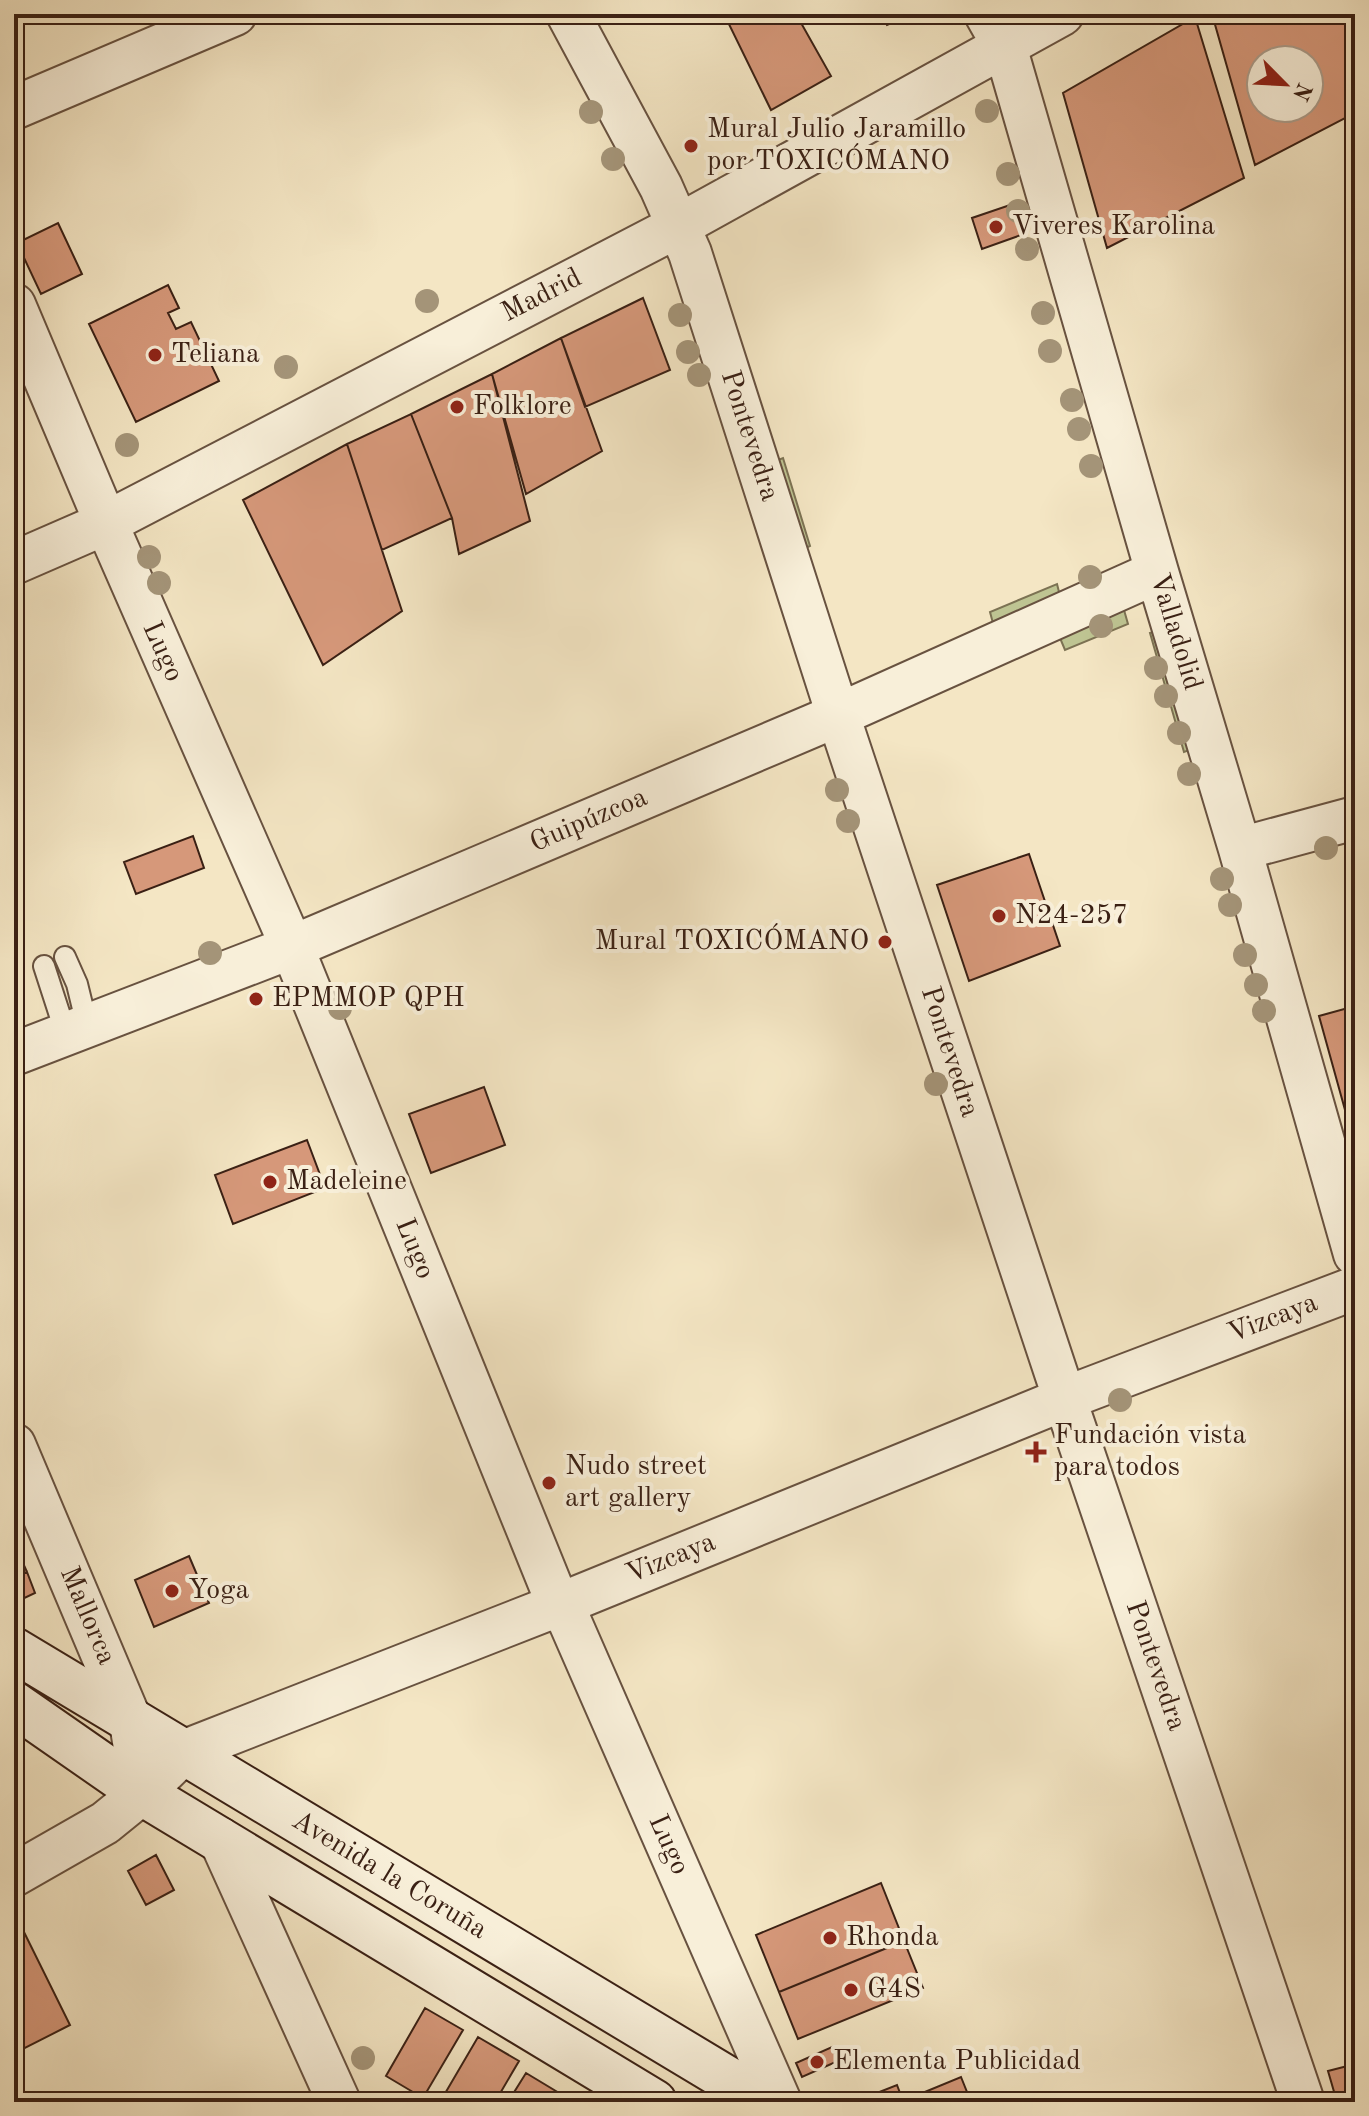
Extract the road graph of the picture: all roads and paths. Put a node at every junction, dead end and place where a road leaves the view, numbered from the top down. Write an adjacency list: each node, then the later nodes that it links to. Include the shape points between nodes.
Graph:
1 (235, 14): 5 (street)
2 (568, 14): 6 (street, Pontevedra)
3 (1062, 14): 4 (street, Madrid)
4 (995, 30): 6 (street, Madrid); 10 (street, Valladolid)
5 (14, 108)
6 (678, 226): 8 (street, Madrid); 11 (street, Pontevedra)
7 (14, 305): 8 (street, Lugo)
8 (106, 523): 9 (street, Madrid); 14 (street, Lugo)
9 (14, 563)
10 (1157, 572): 11 (street, Guipúzcoa); 13 (street, Valladolid)
11 (838, 715): 14 (street, Guipúzcoa); 21 (street, Pontevedra)
12 (1355, 818): 13 (street)
13 (1240, 849): 19 (street, Valladolid)
14 (292, 947): 17 (street, Guipúzcoa); 23 (street, Lugo)
15 (65, 957): 17 (lane, via 77,984)
16 (44, 966): 17 (lane)
17 (76, 1030): 18 (street, Guipúzcoa)
18 (14, 1054)
19 (1355, 1254)
20 (1355, 1288): 21 (street, Vizcaya)
21 (1065, 1400): 23 (street, Vizcaya); 35 (street, Pontevedra)
22 (14, 1445): 26 (street, Mallorca)
23 (560, 1603): 27 (street, Vizcaya); 34 (street, Lugo)
24 (14, 1650): 26 (main road, Avenida la Coruña)
25 (14, 1704): 28 (main road, Avenida la Coruña)
26 (131, 1722): 27 (main road, Avenida la Coruña); 28 (street, Mallorca)
27 (183, 1753): 28 (street, Vizcaya); 33 (main road, Avenida la Coruña)
28 (142, 1793): 29 (main road, Avenida la Coruña); 30 (street, Vizcaya, via 105,1823)
29 (220, 1839): 31 (street); 32 (main road, Avenida la Coruña)
30 (14, 1875)
31 (339, 2102)
32 (654, 2102)
33 (766, 2102)
34 (780, 2102)
35 (1303, 2102)

